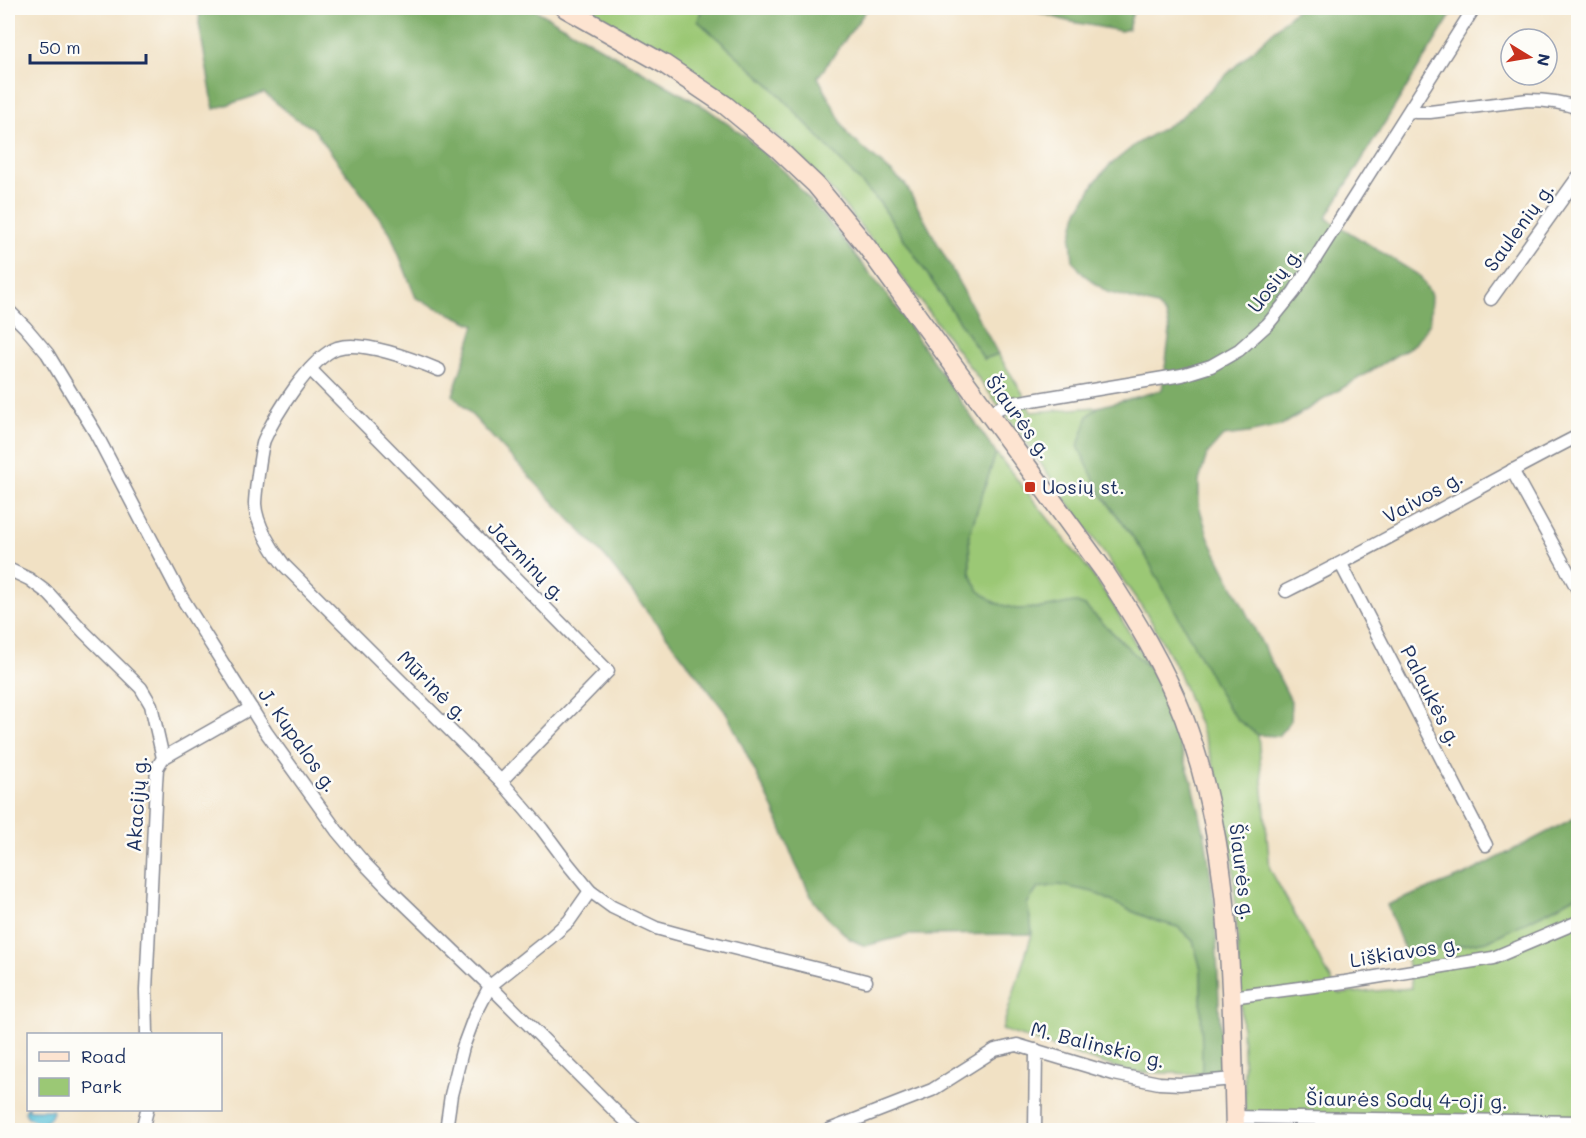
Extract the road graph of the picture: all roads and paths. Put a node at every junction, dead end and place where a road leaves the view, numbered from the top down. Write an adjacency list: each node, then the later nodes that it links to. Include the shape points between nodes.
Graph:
1 (565, 8): 10 (main road, Šiaurės g., via 664,64 724,105 816,185 867,247)
2 (1474, 8): 3 (street, Uosių g.)
3 (1411, 108): 4 (street, via 1415,112 1430,112 1544,100); 10 (street, Uosių g., via 1294,292 1268,324 1239,350 1211,366 1182,375 1008,404)
4 (1578, 108)
5 (1578, 177): 6 (street, Saulenių g.)
6 (1491, 299)
7 (8, 310): 17 (street, J. Kupalos g., via 47,353 95,432 182,598)
8 (310, 369): 9 (street, Mūrinė g., via 322,357 348,346 385,352); 19 (street, Mūrinė g., via 286,399 263,442 255,504 261,526 285,565); 19 (street, Jazminų g., via 608,671)
9 (439, 370)
10 (989, 414): 25 (main road, Šiaurės g., via 1123,600 1156,657 1184,718 1217,837)
11 (1578, 436): 12 (street, Vaivos g.)
12 (1512, 470): 13 (street, Vaivos g.); 15 (street)
13 (1341, 564): 16 (street, Vaivos g.); 20 (street, Palaukės g.)
14 (8, 569): 18 (street, Akacijų g., via 49,594 141,688 151,705)
15 (1578, 590)
16 (1286, 591)
17 (251, 708): 18 (street); 24 (street, J. Kupalos g., via 364,864)
18 (163, 758): 26 (street, Akacijų g., via 157,768 156,783)
19 (501, 781): 21 (street, Mūrinė g.)
20 (1486, 845)
21 (590, 891): 23 (street, Mūrinė g., via 612,907 656,928); 24 (street, via 569,921)
22 (1578, 922): 25 (street, Liškiavos g., via 1493,958)
23 (866, 981)
24 (490, 986): 33 (street, via 463,1047); 34 (street, J. Kupalos g.)
25 (1231, 997): 28 (main road, Šiaurės g.)
26 (147, 1033)
27 (1036, 1050): 28 (street, M. Balinskio g., via 1159,1083); 35 (street, M. Balinskio g., via 1017,1045 995,1050 932,1090); 36 (street)
28 (1233, 1079): 31 (main road, Šiaurės g.)
29 (147, 1111): 32 (street)
30 (1578, 1122): 31 (street, Šiaurės Sodų 4-oji g.)
31 (1235, 1124)
32 (142, 1131)
33 (446, 1131)
34 (636, 1131)
35 (828, 1131)
36 (1035, 1131)

